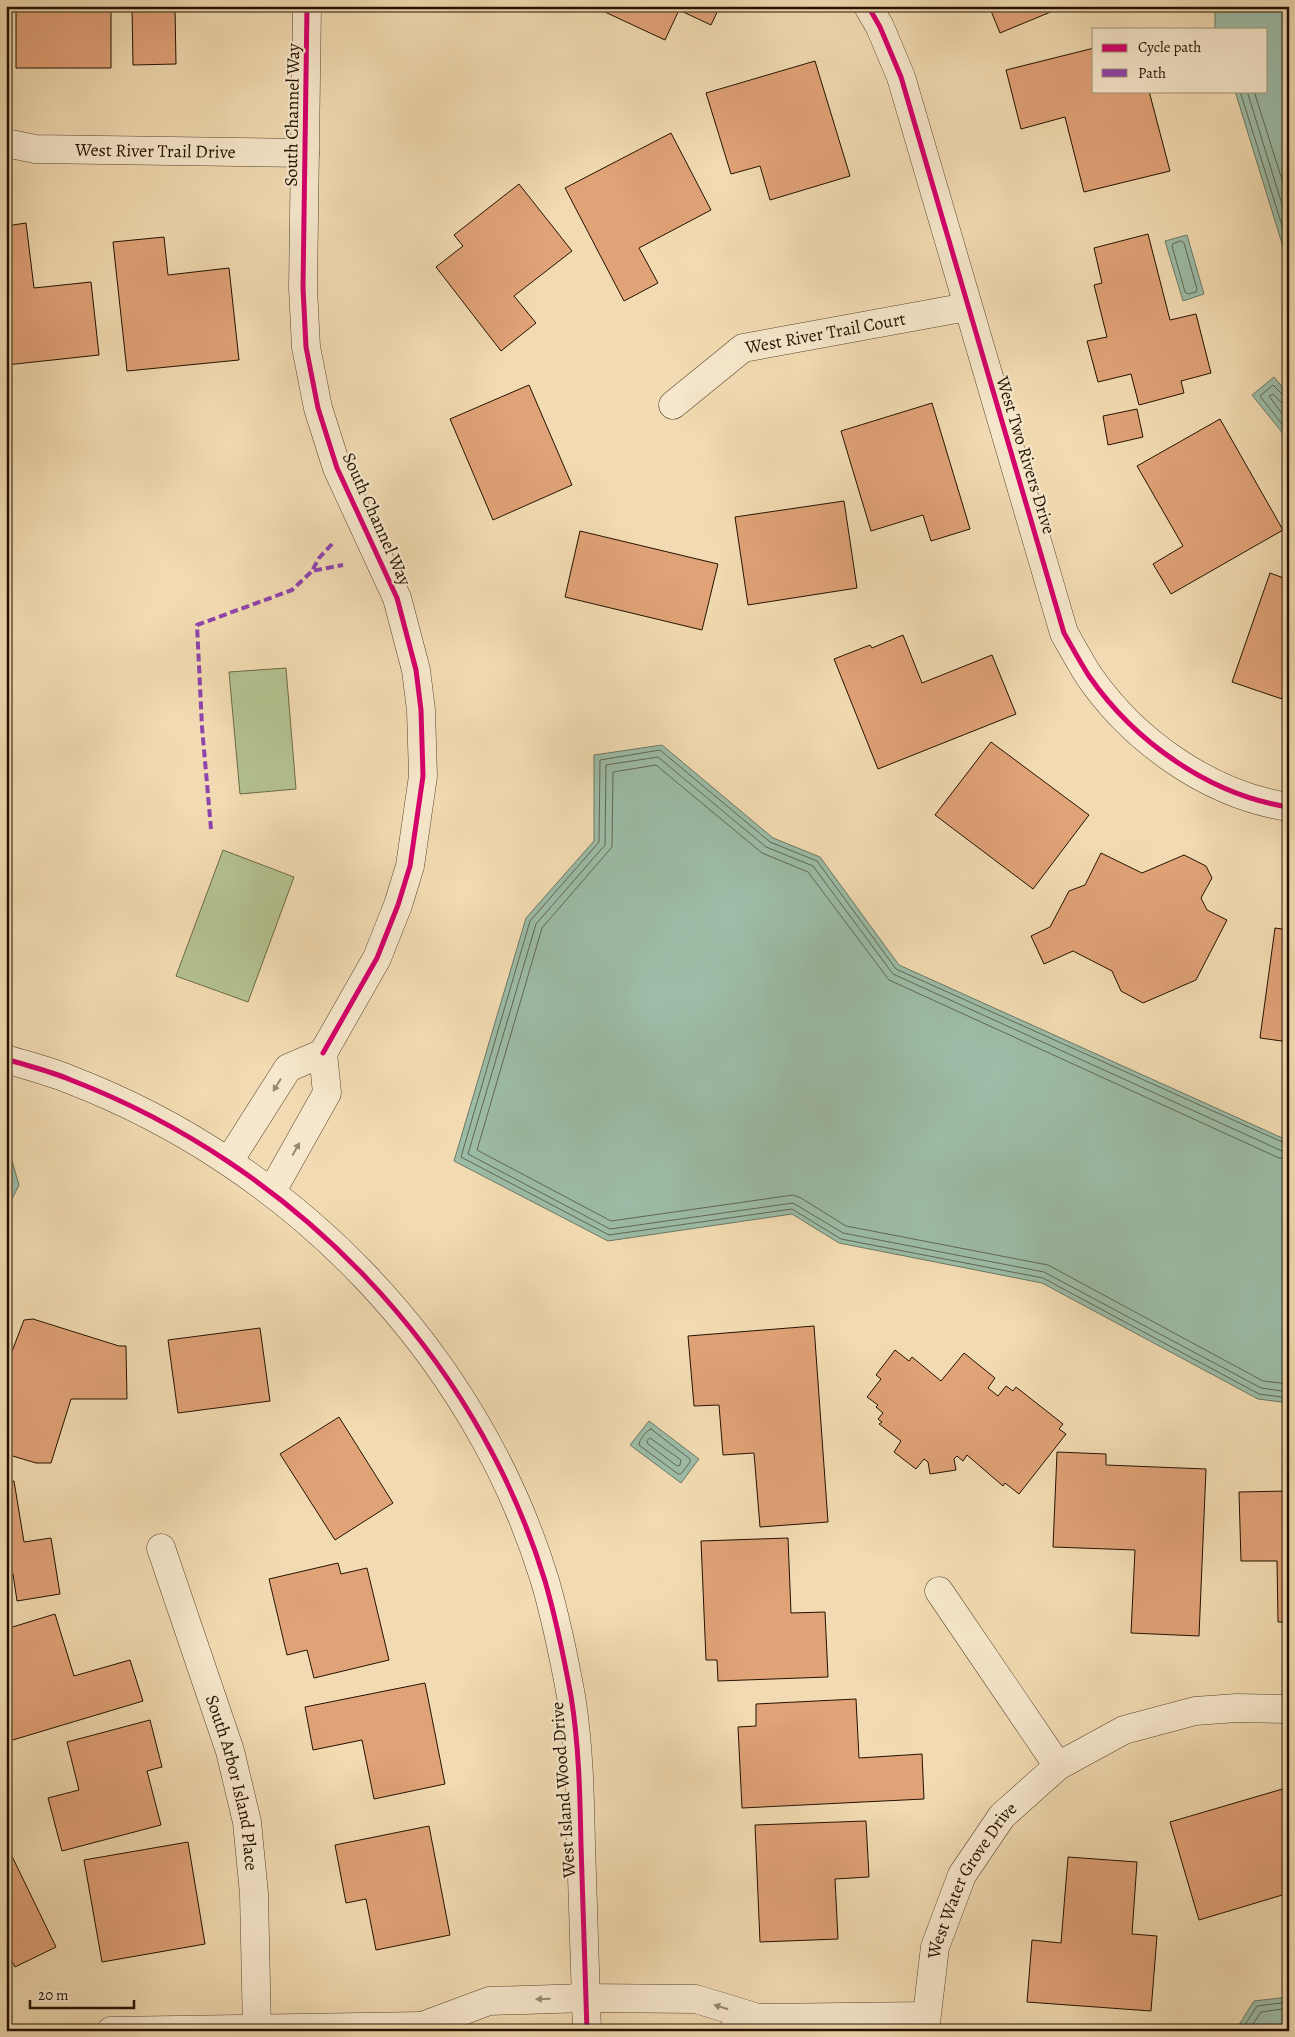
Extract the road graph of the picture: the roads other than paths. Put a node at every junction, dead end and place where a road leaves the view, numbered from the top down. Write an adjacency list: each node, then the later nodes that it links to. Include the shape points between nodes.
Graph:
1 (307, 6): 4 (street, South Channel Way)
2 (868, 6): 5 (street, West Two Rivers Drive, via 901,77)
3 (6, 143): 4 (street, West River Trail Drive, via 35,149)
4 (305, 153): 8 (street, South Channel Way, via 306,347 318,408 337,468 397,598 416,670 423,767 410,866 398,905 376,958)
5 (967, 307): 6 (street, West River Trail Court, via 743,348); 7 (street, West Two Rivers Drive, via 1064,633 1089,676 1120,714 1165,754 1222,787)
6 (673, 405)
7 (1289, 807)
8 (323, 1053): 10 (street, one-way to 10, via 288,1068); 11 (street, one-way to 8, via 327,1093)
9 (6, 1060): 10 (street, West Island Wood Drive, via 70,1079 132,1106)
10 (229, 1161): 11 (street, West Island Wood Drive)
11 (272, 1191): 16 (street, West Island Wood Drive, via 315,1226 376,1287 418,1337 487,1444 525,1528 555,1618 571,1699 578,1753)
12 (161, 1548): 20 (street, South Arbor Island Place, via 230,1751 248,1822 254,1894)
13 (939, 1591): 15 (street)
14 (1289, 1709): 15 (street, West Water Grove Drive, via 1195,1711 1124,1730)
15 (1058, 1766): 18 (street, West Water Grove Drive, via 1002,1816 962,1875 935,1946)
16 (586, 1998): 17 (street, one-way to 16, via 696,1999); 19 (street, one-way to 19, via 489,2001); 22 (street, West Island Wood Drive)
17 (758, 2018): 18 (street); 23 (street)
18 (926, 2023)
19 (429, 2028): 20 (street)
20 (257, 2029): 21 (street)
21 (111, 2031)
22 (587, 2031)
23 (732, 2031)

